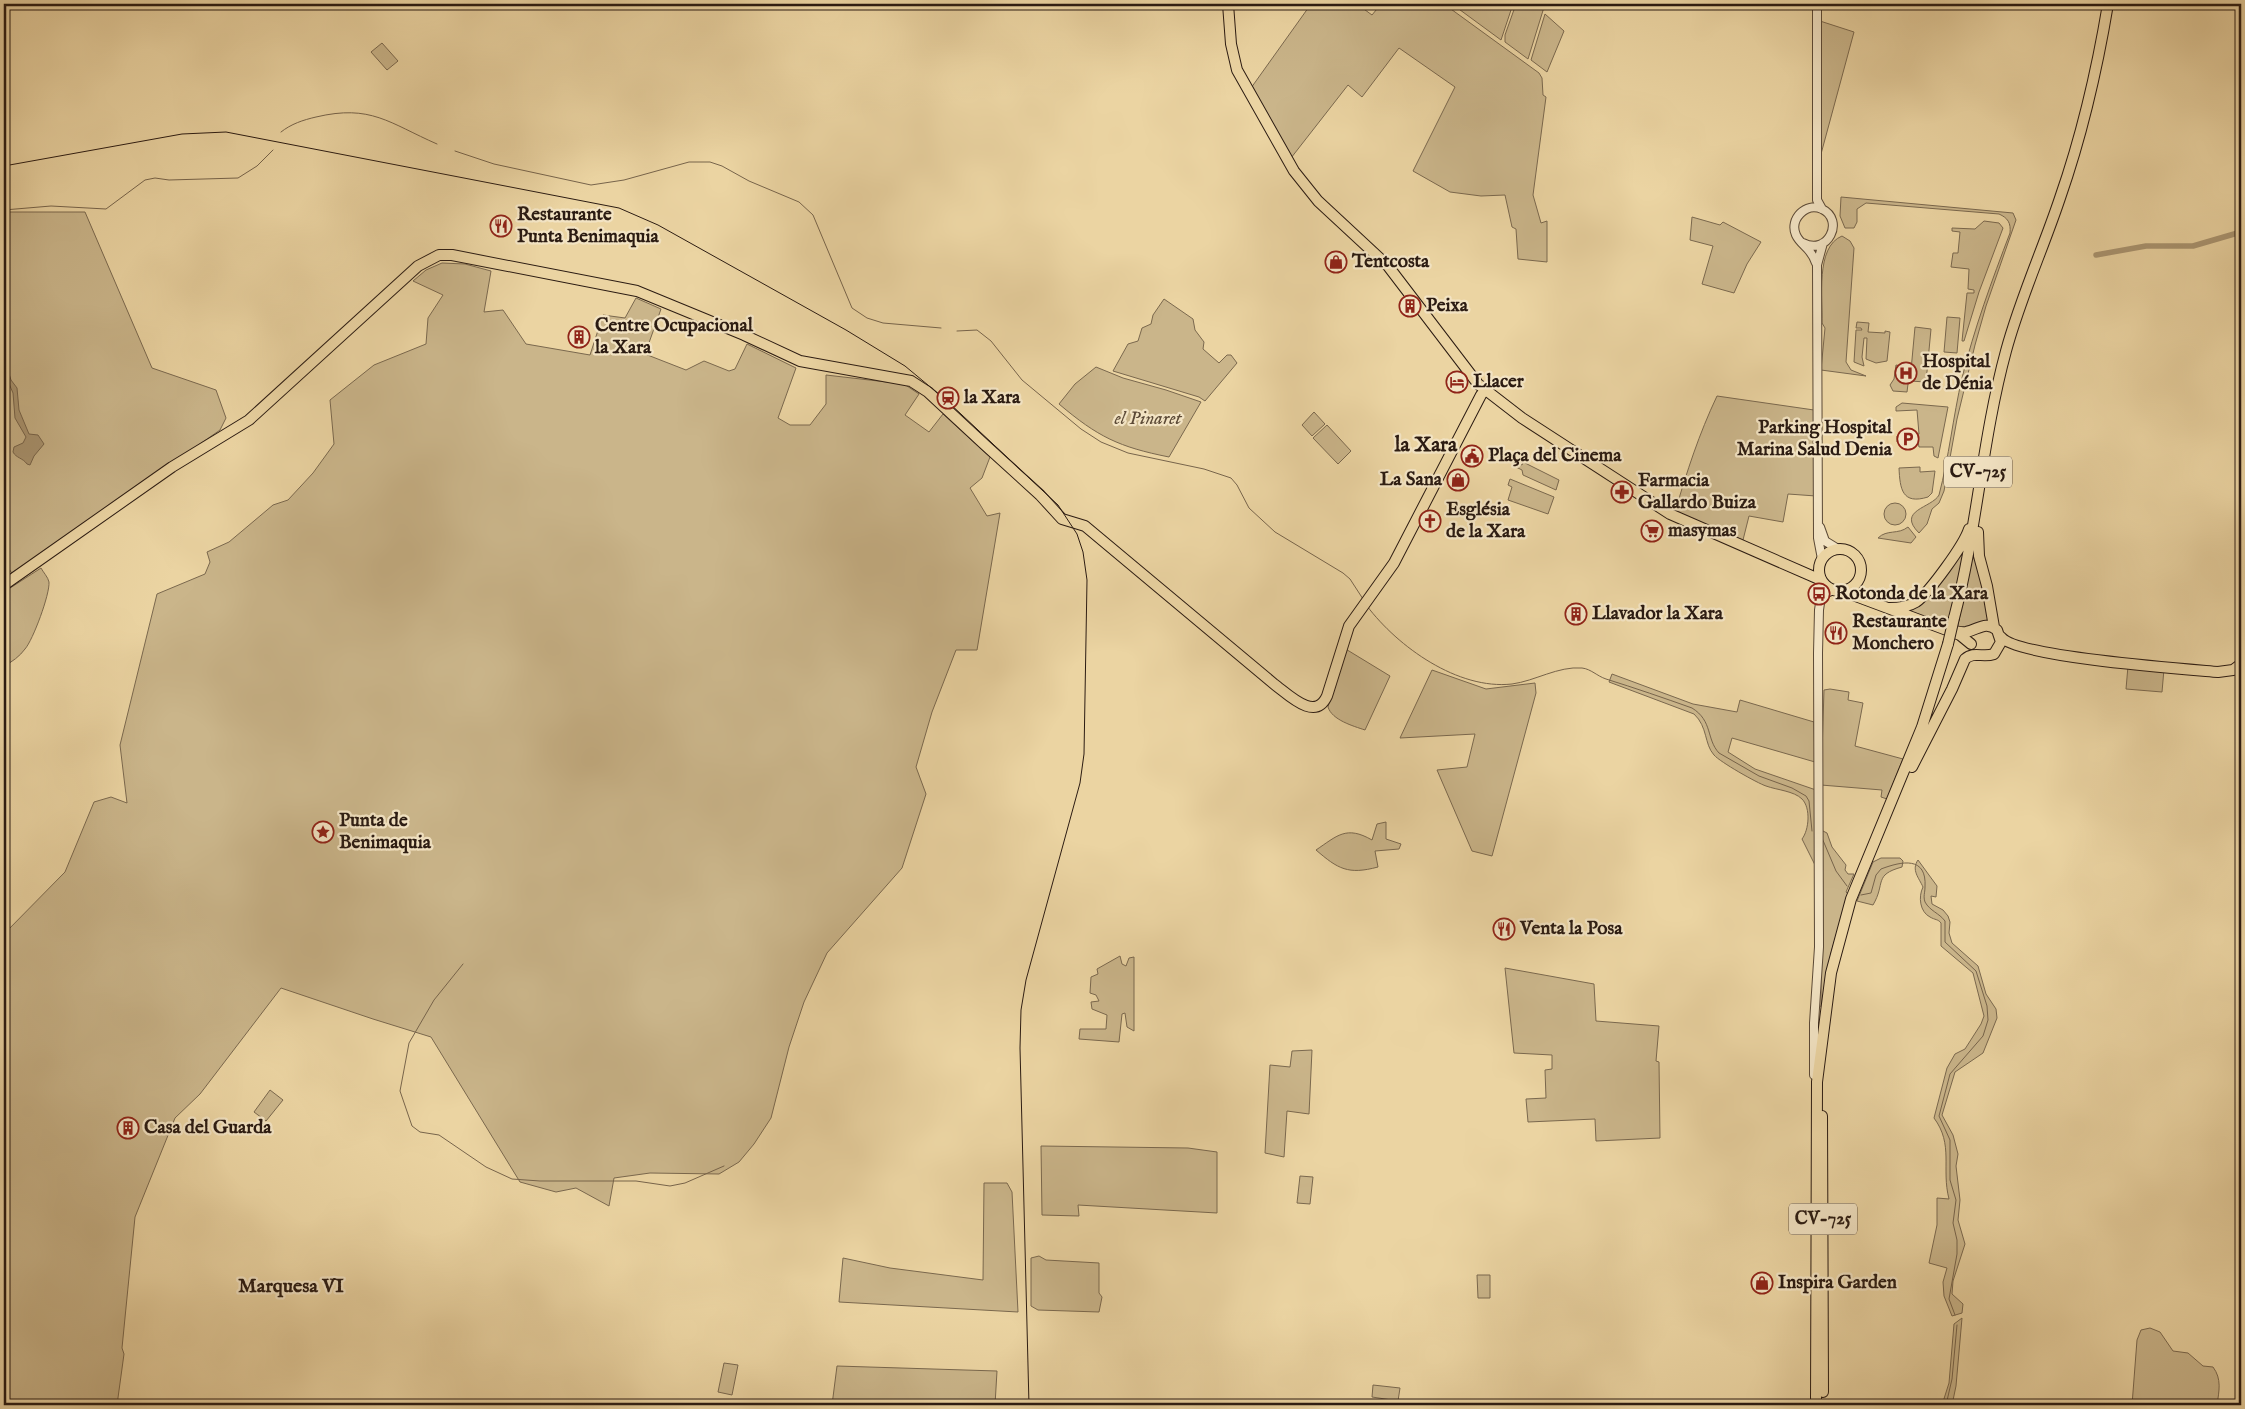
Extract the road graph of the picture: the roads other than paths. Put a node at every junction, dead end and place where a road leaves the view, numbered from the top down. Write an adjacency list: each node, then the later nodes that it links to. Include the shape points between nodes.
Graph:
1 (1228, 4): 12 (main road, via 1232,52 1240,77 1305,187 1388,266)
2 (1816, 4): 4 (street)
3 (2108, 4): 10 (main road, CV-725, via 2076,149)
4 (1817, 181): 5 (street); 6 (street)
5 (1805, 209): 6 (street); 7 (street, via 1797,216 1794,225 1796,235)
6 (1822, 209): 8 (street, via 1830,216 1833,225 1831,234)
7 (1803, 243): 8 (street, via 1815,246); 9 (street, via 1811,250)
8 (1823, 243): 9 (street)
9 (1817, 264): 13 (street)
10 (2022, 303): 11 (main road, CV-725); 23 (main road, CV-725, via 2016,309 1996,371 1966,536 1956,554 1918,600 1904,607)
11 (1998, 384): 24 (main road, CV-725, via 1977,538); 33 (main road, CV-725, bridge, via 1973,532 1948,644 1922,727)
12 (1485, 390): 16 (main road, via 1670,514); 19 (main road, via 1390,574 1346,632 1328,692 1320,706 1306,706 1287,694 1085,526 1061,518 928,392 911,381 800,361 637,291 452,255 439,255 418,266 244,423 172,467)
13 (1818, 520): 14 (street, via 1825,540); 15 (street)
14 (1838, 549): 15 (main road, via 1828,552); 18 (main road, via 1858,558 1861,571)
15 (1820, 563): 16 (main road, via 1812,571); 17 (main road)
16 (1800, 571): 17 (main road)
17 (1822, 581): 20 (main road); 22 (street)
18 (1858, 581): 20 (main road, via 1853,586); 21 (main road, via 1857,588)
19 (4, 584)
20 (1837, 590): 21 (main road); 22 (street, via 1825,594)
21 (1863, 598): 23 (main road)
22 (1820, 601): 35 (street, via 1819,947 1814,1023)
23 (1889, 608): 26 (main road)
24 (1994, 627): 25 (main road, via 1984,625); 27 (main road)
25 (1975, 628): 26 (main road, via 1965,632); 28 (main road)
26 (1944, 629): 28 (main road, via 1960,635)
27 (2001, 637): 29 (main road); 30 (main road)
28 (1970, 644): 31 (main road)
29 (2020, 647): 30 (main road, via 2006,646); 32 (main road, via 2052,654 2212,672 2226,672)
30 (1998, 650): 31 (main road, via 1989,656)
31 (1979, 654): 33 (main road, CV-725, via 1970,655 1962,663 1873,853)
32 (2241, 664)
33 (1866, 859): 34 (main road, CV-725, via 1831,973)
34 (1823, 1033): 35 (main road, CV-725, via 1817,1082); 37 (main road, CV-725)
35 (1816, 1133): 36 (main road, CV-725)
36 (1816, 1405)
37 (1823, 1405)

